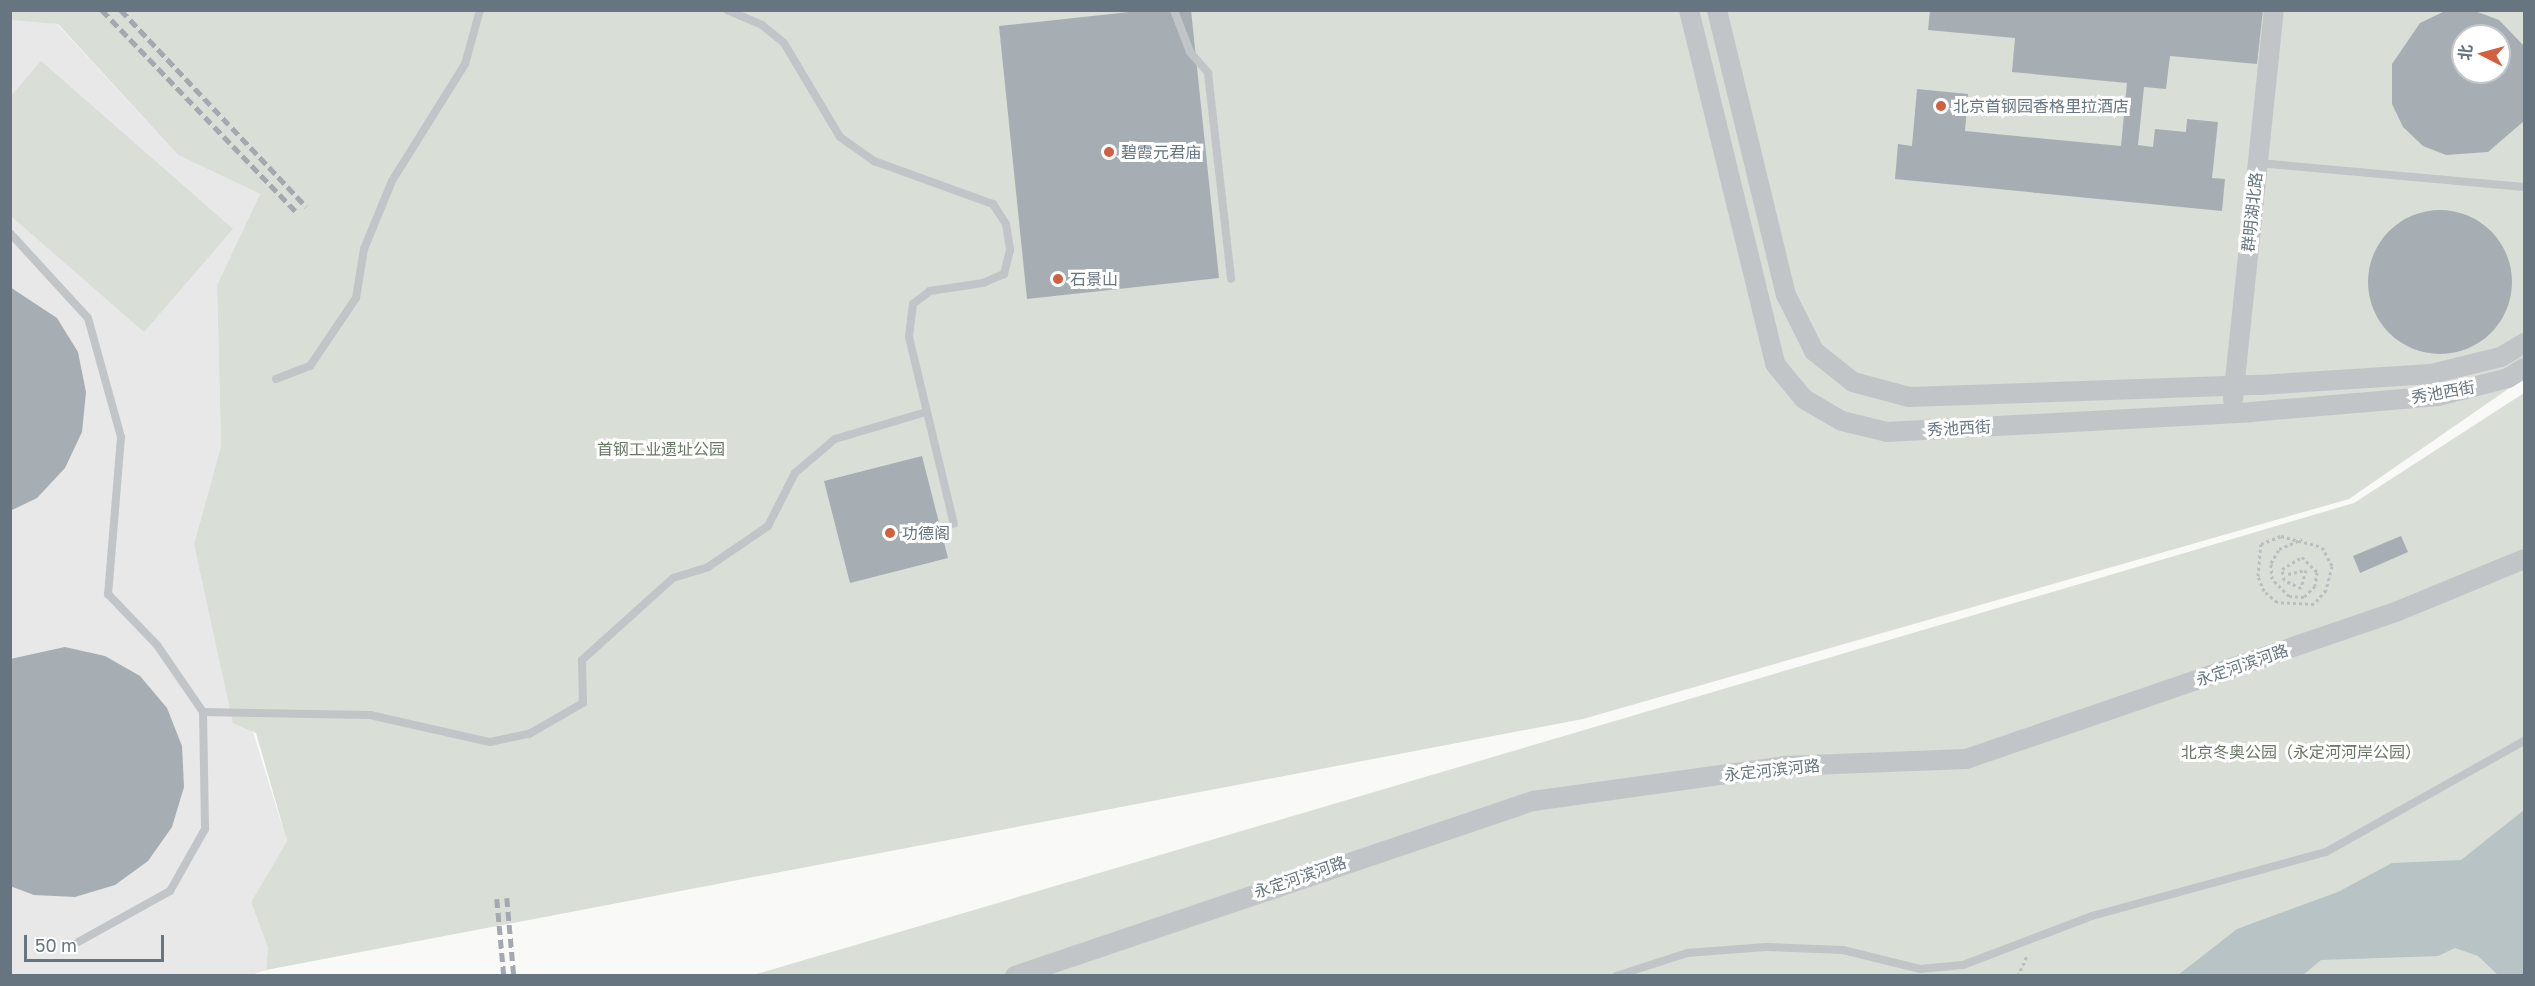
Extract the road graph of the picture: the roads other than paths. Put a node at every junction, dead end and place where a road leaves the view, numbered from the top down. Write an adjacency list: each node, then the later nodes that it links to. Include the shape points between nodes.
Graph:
1 (480, 10): 13 (lane, via 465,64 392,181 364,249 356,298 310,366)
2 (727, 10): 15 (lane, via 762,25 784,43 840,137 882,165 993,204 1006,224 1010,250 1004,274 983,283 930,291 913,304 909,337)
3 (1174, 10): 10 (lane, via 1190,52 1208,73)
4 (1689, 10): 16 (street, 秀池西街, via 1763,328 1775,364 1804,399 1842,421 1887,432)
5 (1717, 10): 14 (street, 秀池西街, via 1786,295 1814,351 1853,382 1910,397)
6 (2274, 10): 7 (street, 群明湖北路)
7 (2258, 163): 8 (lane); 14 (street, 群明湖北路)
8 (2524, 187)
9 (10, 233): 19 (lane, via 88,318 121,437 108,594 157,645)
10 (1231, 279)
11 (2524, 343): 14 (street, 秀池西街, via 2502,357 2431,374)
12 (2524, 368): 16 (street, 秀池西街, via 2508,378 2438,396)
13 (276, 378)
14 (2233, 386): 16 (street, 群明湖北路)
15 (926, 412): 17 (lane); 19 (lane, via 835,439 795,473 768,526 708,567 673,578 582,660 583,703 529,734 490,742 370,715)
16 (2232, 413)
17 (954, 524)
18 (2524, 559): 22 (street, 永定河滨河路, via 2398,611 1966,759 1784,766 1533,801)
19 (203, 712): 21 (lane, via 205,829 170,891)
20 (2524, 741): 23 (lane, via 2325,852 2092,916 1964,965 1931,968 1843,950 1766,947 1687,953)
21 (78, 942)
22 (1015, 975)
23 (1616, 975)

